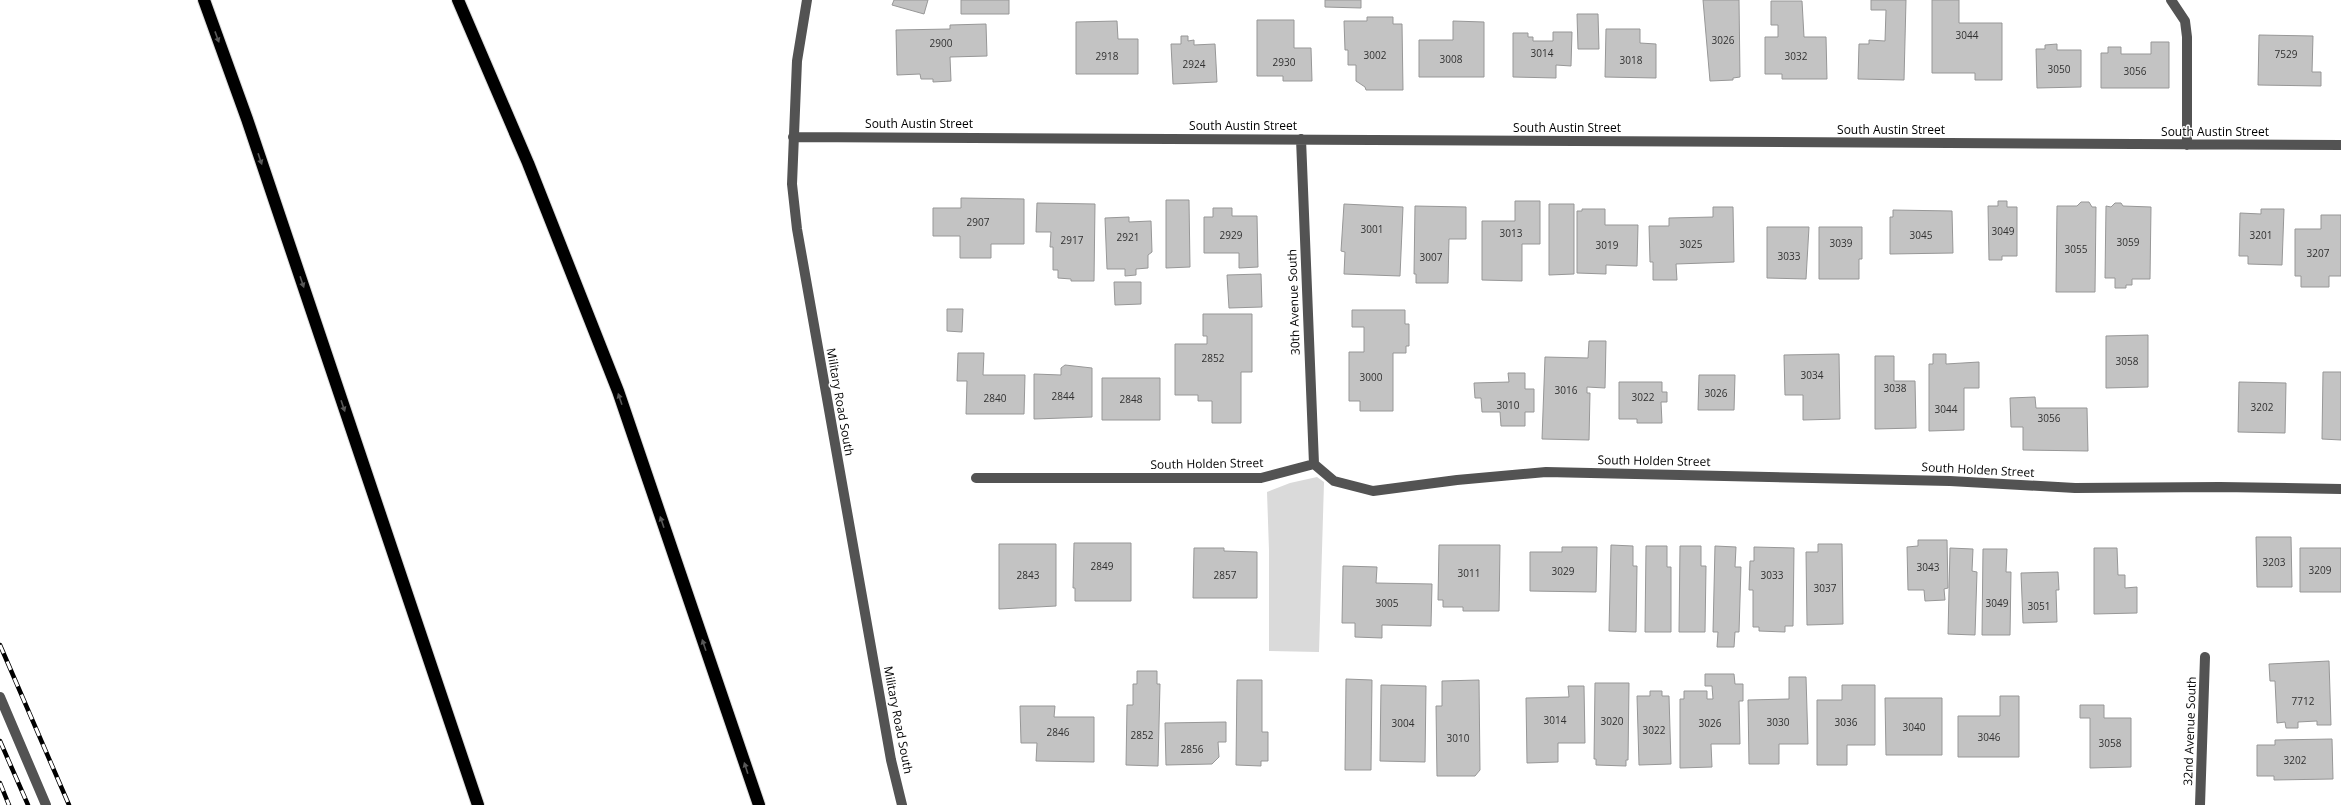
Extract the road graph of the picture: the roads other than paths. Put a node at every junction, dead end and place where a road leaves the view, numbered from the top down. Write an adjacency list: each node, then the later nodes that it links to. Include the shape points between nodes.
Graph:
1 (204, 0): 15 (highway, one-way to 15, via 249,126)
2 (458, 0): 16 (highway, one-way to 2, via 618,391 528,163)
3 (807, 0): 5 (street, Military Road South, via 797,61)
4 (2171, 0): 7 (street, via 2185,21 2187,37)
5 (793, 137): 6 (street, South Austin Street); 17 (street, Military Road South, via 792,184 797,229 891,760)
6 (1301, 139): 7 (street, South Austin Street); 9 (street, 30th Avenue South)
7 (2187, 145): 8 (street, South Austin Street)
8 (2341, 145)
9 (1314, 464): 10 (street, South Holden Street, via 1261,478); 11 (street, South Holden Street, via 1334,481 1373,491 1546,472 1950,481 2075,488 2220,486)
10 (976, 478)
11 (2341, 489)
12 (2206, 657): 18 (street, 32nd Avenue South)
13 (0, 697): 14 (street)
14 (46, 805)
15 (478, 805)
16 (759, 805)
17 (902, 805)
18 (2200, 805)

